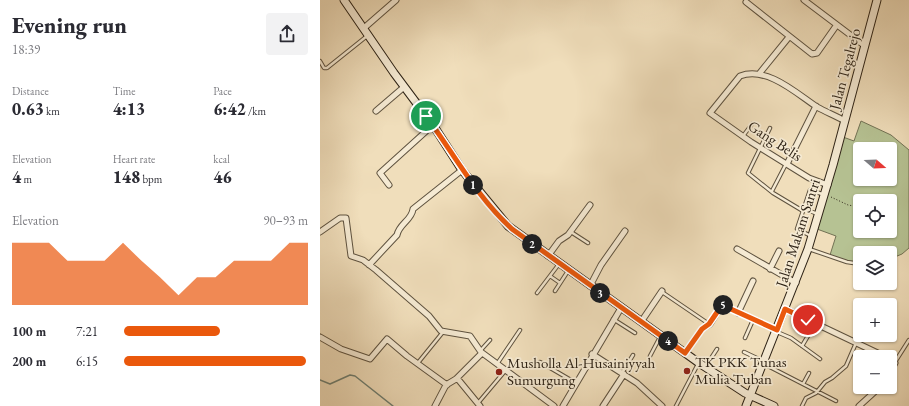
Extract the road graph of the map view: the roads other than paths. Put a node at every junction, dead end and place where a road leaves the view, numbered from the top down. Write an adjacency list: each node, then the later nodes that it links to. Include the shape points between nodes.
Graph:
1 (344, 0): 7 (street)
2 (396, 0): 7 (street)
3 (804, 0): 6 (street)
4 (877, 0): 10 (street, Jalan Tegalrejo)
5 (746, 2): 9 (street)
6 (836, 26): 9 (street, via 814,55); 10 (street)
7 (364, 28): 8 (street)
8 (369, 35): 11 (lane, via 327,68 324,68); 13 (street)
9 (789, 37): 12 (street)
10 (865, 46): 16 (street, Jalan Tegalrejo)
11 (320, 61)
12 (759, 74): 14 (street, via 789,88); 20 (street, Gang Belis, via 740,76 710,112)
13 (404, 87): 15 (street); 18 (street)
14 (816, 106): 16 (street); 22 (street)
15 (376, 111)
16 (845, 121): 25 (street, Jalan Makam Santri)
17 (752, 124): 20 (lane)
18 (433, 125): 23 (street); 24 (street, via 380,172)
19 (770, 128): 21 (lane)
20 (743, 136): 21 (street, Gang Belis)
21 (760, 148): 22 (street, Gang Belis); 26 (lane, via 748,173)
22 (787, 164): 25 (street, Gang Belis); 26 (lane)
23 (462, 170): 39 (street, via 503,221); 41 (street, via 413,209 413,214 397,235)
24 (389, 185)
25 (828, 185): 27 (street, Jalan Makam Santri)
26 (772, 191): 29 (lane, via 792,206)
27 (825, 195): 29 (lane, via 810,190); 30 (street, Jalan Makam Santri)
28 (590, 205): 33 (street)
29 (804, 210): 30 (lane); 34 (lane, via 797,230)
30 (819, 214): 34 (street, Jalan Makam Santri)
31 (625, 231): 49 (street, via 602,263)
32 (320, 232): 41 (street, via 340,218 345,218 348,222 350,255)
33 (570, 232): 35 (lane); 39 (street, via 557,242)
34 (812, 237): 37 (street, Jalan Makam Santri)
35 (588, 243)
36 (737, 249): 43 (street)
37 (808, 249): 40 (lane); 48 (street, Jalan Makam Santri)
38 (779, 251): 43 (street)
39 (548, 256): 42 (street)
40 (853, 263)
41 (369, 264): 63 (street, via 426,313)
42 (559, 264): 44 (street); 45 (lane)
43 (770, 269): 48 (street)
44 (569, 271): 47 (lane); 49 (street)
45 (550, 276): 47 (lane); 52 (lane)
46 (753, 281): 55 (street)
47 (560, 283): 50 (lane)
48 (796, 283): 54 (street, Jalan Makam Santri)
49 (590, 286): 53 (street)
50 (555, 291)
51 (662, 291): 58 (street); 60 (lane)
52 (538, 293)
53 (621, 308): 56 (street); 58 (street)
54 (785, 309): 59 (street); 62 (street, Jalan Makam Santri)
55 (738, 313): 57 (street); 60 (street, via 722,305)
56 (613, 319): 64 (lane); 77 (street)
57 (753, 320): 62 (street); 67 (lane)
58 (641, 322): 65 (street)
59 (815, 323): 70 (street); 71 (lane)
60 (709, 324): 76 (street, via 702,329)
61 (520, 330): 86 (lane)
62 (777, 331): 71 (lane); 84 (street, Jalan Makam Santri)
63 (443, 332): 74 (street, via 470,335); 85 (lane)
64 (635, 333)
65 (661, 336): 76 (street); 79 (lane)
66 (320, 337): 85 (street, via 336,347 370,359 386,339)
67 (745, 338)
68 (490, 340): 74 (lane)
69 (909, 340): 81 (lane)
70 (856, 343): 73 (street); 95 (lane, via 846,366 825,382)
71 (802, 346): 80 (lane)
72 (717, 349): 87 (lane)
73 (871, 350)
74 (481, 352): 86 (street); 91 (street)
75 (744, 352): 84 (lane)
76 (685, 353): 83 (street)
77 (592, 354): 89 (street); 92 (street)
78 (633, 355): 89 (lane)
79 (650, 356)
80 (820, 359)
81 (897, 359)
82 (540, 362): 92 (lane)
83 (698, 363): 87 (street); 105 (lane)
84 (764, 363): 93 (lane); 97 (street, Jalan Makam Santri)
85 (417, 364): 94 (street)
86 (497, 364): 88 (street)
87 (706, 367): 97 (street)
88 (505, 370): 99 (lane); 101 (street)
89 (623, 373): 103 (street); 104 (street)
90 (809, 373): 93 (lane)
91 (457, 378): 94 (street); 99 (street)
92 (576, 383): 102 (street)
93 (803, 384): 95 (lane)
94 (447, 385): 100 (street)
95 (818, 391): 98 (lane); 108 (lane, via 806,398)
96 (872, 394): 109 (street)
97 (750, 396): 106 (street, Jalan Makam Santri); 107 (street)
98 (836, 401)
99 (479, 404)
100 (435, 406)
101 (554, 406)
102 (563, 406)
103 (603, 406)
104 (662, 406)
105 (676, 406)
106 (746, 406)
107 (774, 406)
108 (802, 406)
109 (859, 406)

